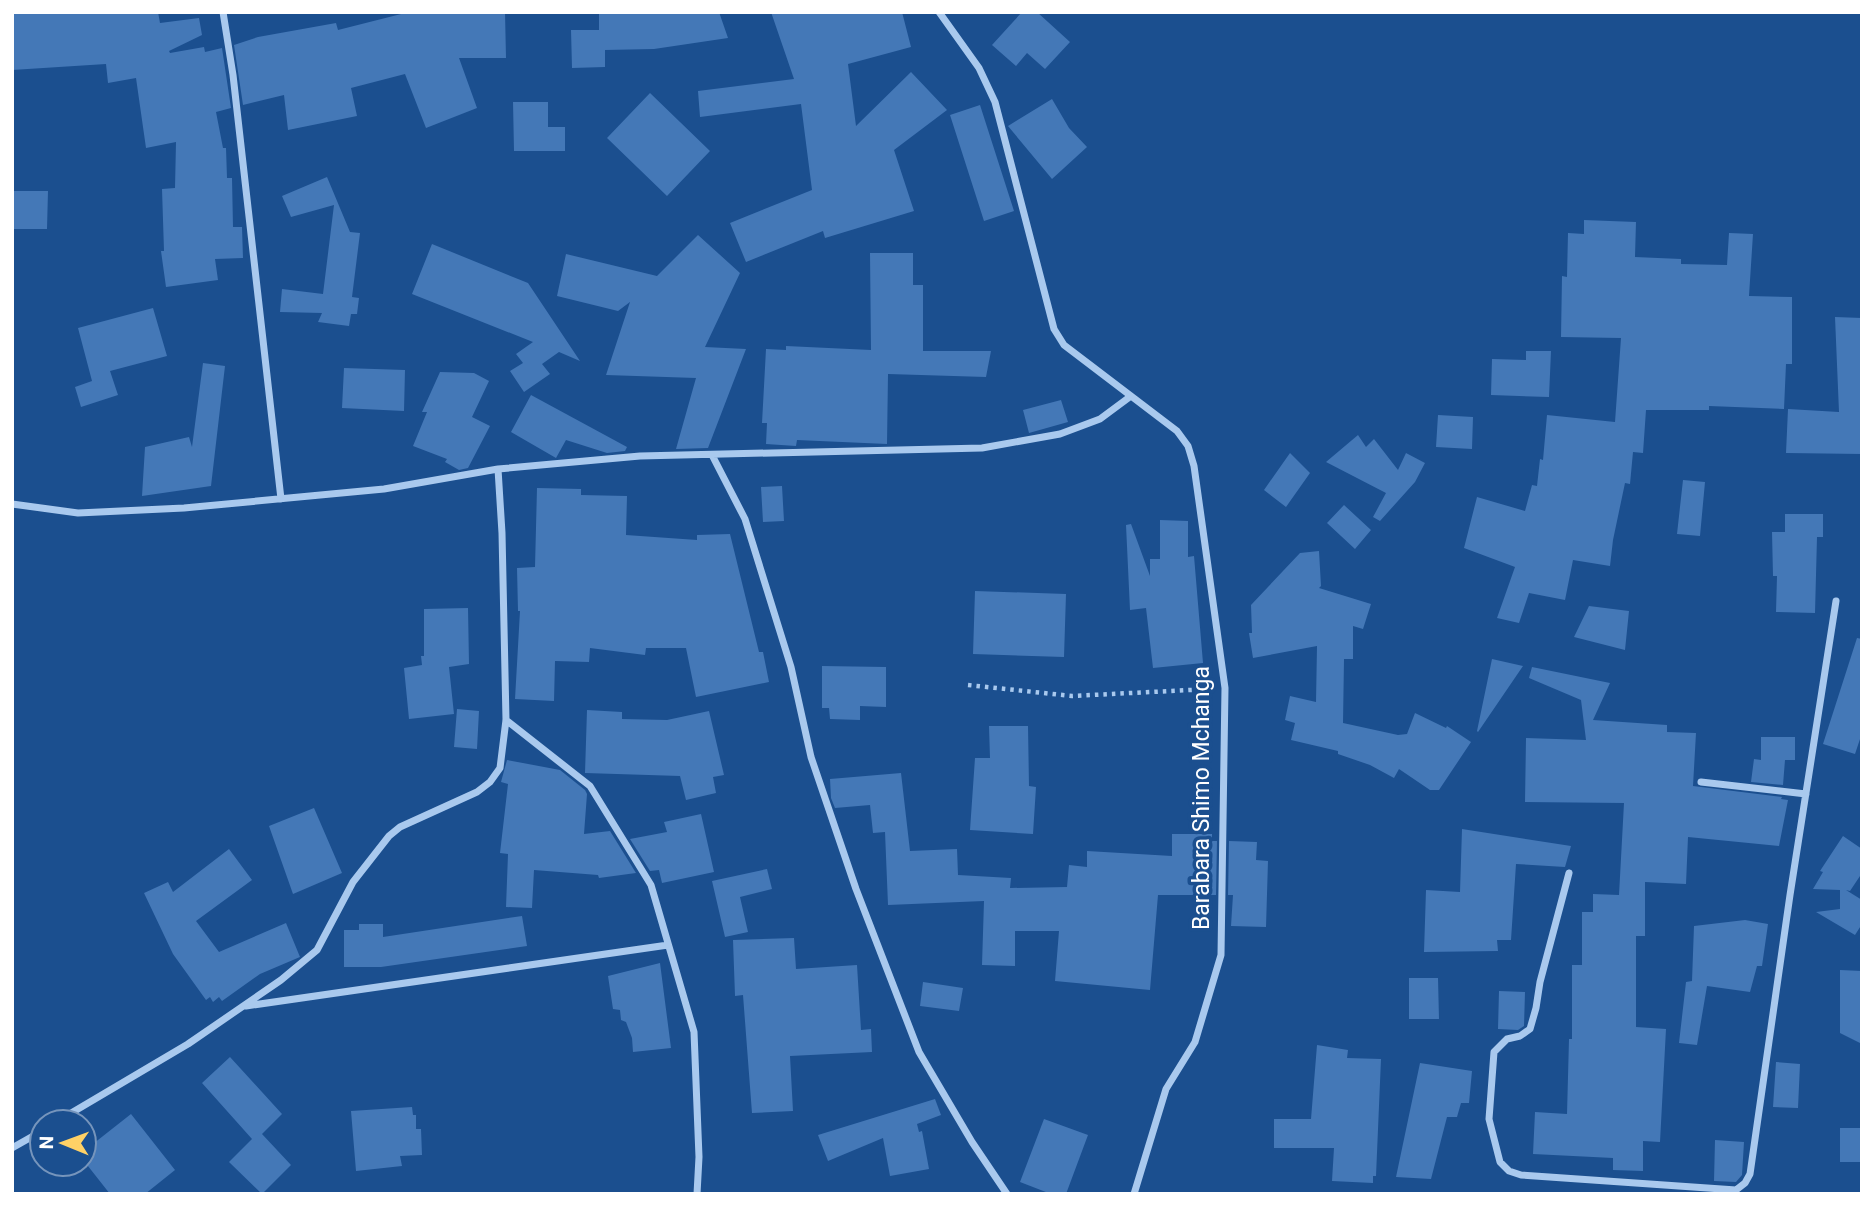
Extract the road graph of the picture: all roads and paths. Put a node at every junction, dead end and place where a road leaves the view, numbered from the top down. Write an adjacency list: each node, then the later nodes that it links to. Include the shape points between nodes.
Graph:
1 (223, 12): 6 (street)
2 (939, 12): 3 (street, Barabara Shimo Mchanga, via 979,68 995,102 1054,329 1064,345)
3 (1130, 396): 4 (street, via 1100,419 1060,434 982,448); 10 (street, Barabara Shimo Mchanga, via 1177,431 1188,446)
4 (712, 455): 5 (street, via 640,456); 22 (street, via 745,519 791,667 811,757 919,1052)
5 (498, 469): 6 (street, via 384,489); 11 (street)
6 (281, 499): 7 (street, via 78,513)
7 (12, 504)
8 (1836, 601): 13 (street)
9 (968, 685): 10 (path, via 1072,696)
10 (1225, 688): 23 (street, Barabara Shimo Mchanga, via 1221,955 1195,1042 1166,1089)
11 (506, 720): 15 (street, via 590,786 651,885); 16 (street, via 500,768 490,782 389,836 353,882 317,950)
12 (1701, 782): 13 (street)
13 (1806, 794): 20 (street, via 1750,1174 1736,1190)
14 (1569, 873): 20 (street, via 1531,1029 1507,1039 1494,1052 1489,1119 1500,1162 1510,1171)
15 (668, 945): 16 (street); 21 (street, via 694,1032)
16 (243, 1006): 17 (street)
17 (80, 1108)
18 (28, 1138): 19 (street)
19 (12, 1148)
20 (1645, 1184): 24 (street)
21 (697, 1194)
22 (1007, 1194)
23 (1134, 1194)
24 (1642, 1194)

